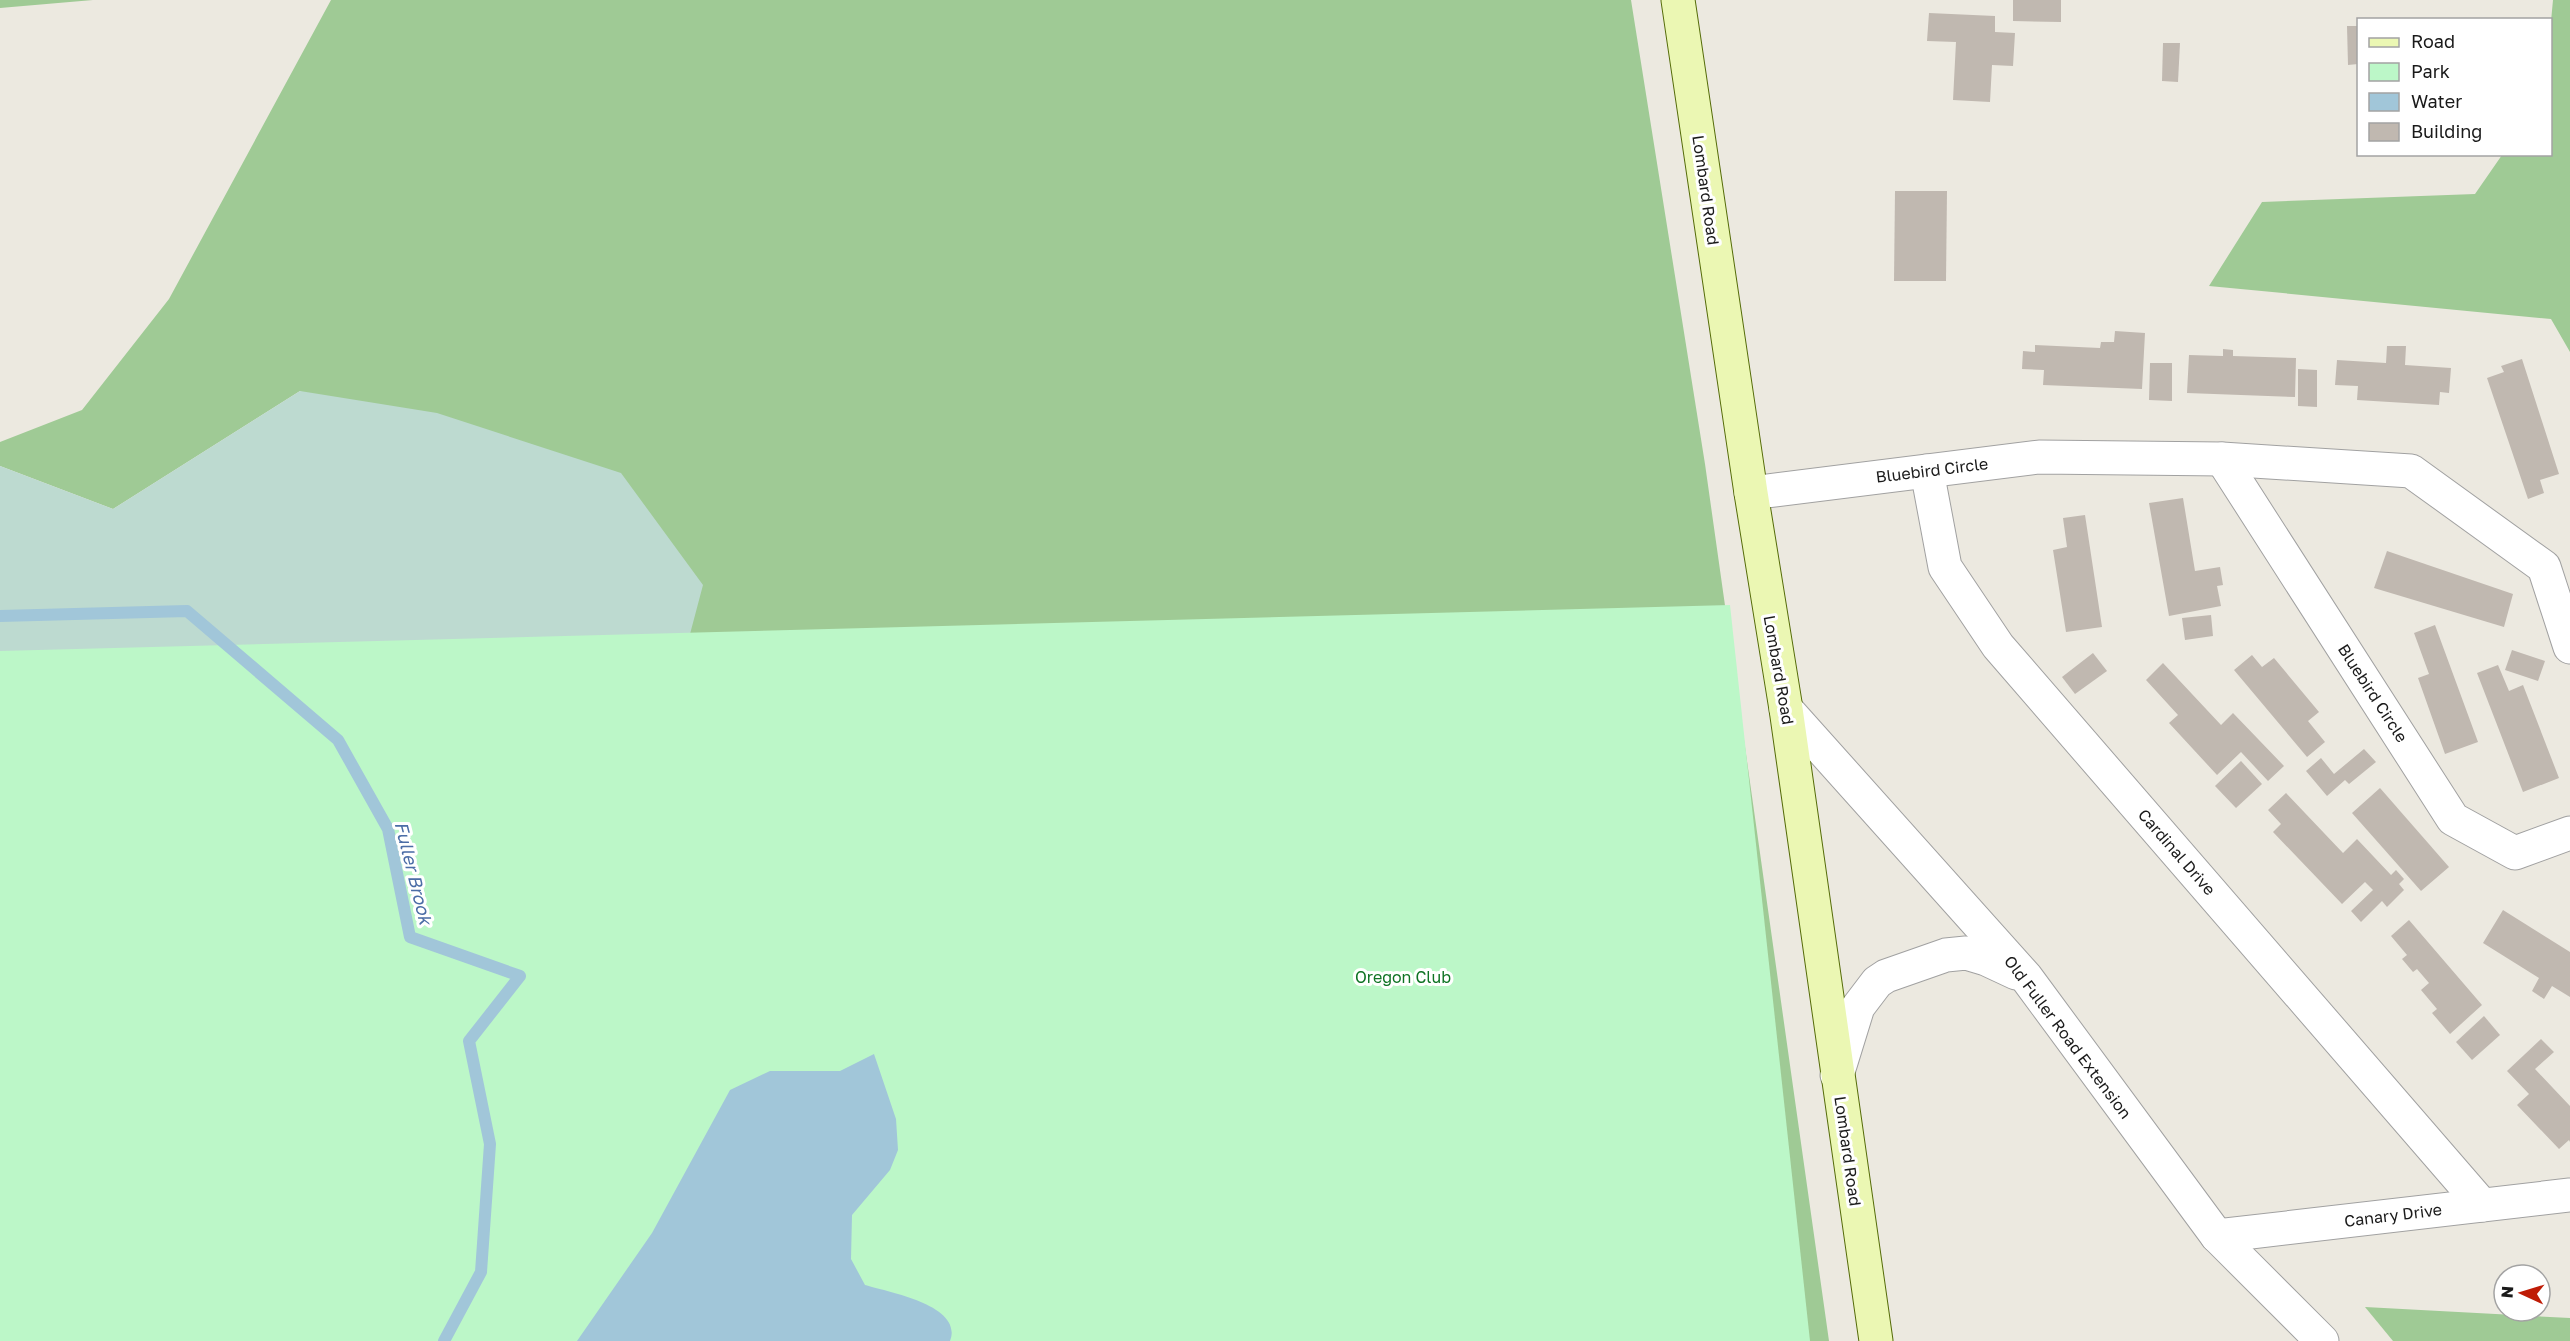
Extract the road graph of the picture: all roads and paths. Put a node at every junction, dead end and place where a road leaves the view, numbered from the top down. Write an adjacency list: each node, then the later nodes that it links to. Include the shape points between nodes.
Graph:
1 (1678, 0): 4 (street, Lombard Road)
2 (2222, 459): 3 (street, Bluebird Circle, via 2039,456); 5 (street, Bluebird Circle, via 2411,471 2544,567); 7 (street, Bluebird Circle, via 2453,819 2516,853)
3 (1927, 471): 4 (street, Bluebird Circle); 11 (street, Cardinal Drive, via 1945,567 1998,646)
4 (1751, 493): 6 (street, Lombard Road)
5 (2570, 647)
6 (1786, 709): 8 (street, Old Fuller Road Extension); 9 (street, Lombard Road)
7 (2570, 833)
8 (2026, 977): 9 (street, via 1966,953 1946,955 1886,976 1858,1007); 12 (street, Old Fuller Road Extension)
9 (1837, 1075): 13 (street, Lombard Road)
10 (2570, 1195): 11 (street, Canary Drive)
11 (2482, 1205): 12 (street, Canary Drive)
12 (2217, 1236): 14 (street, Old Fuller Road Extension)
13 (1876, 1341)
14 (2322, 1341)

